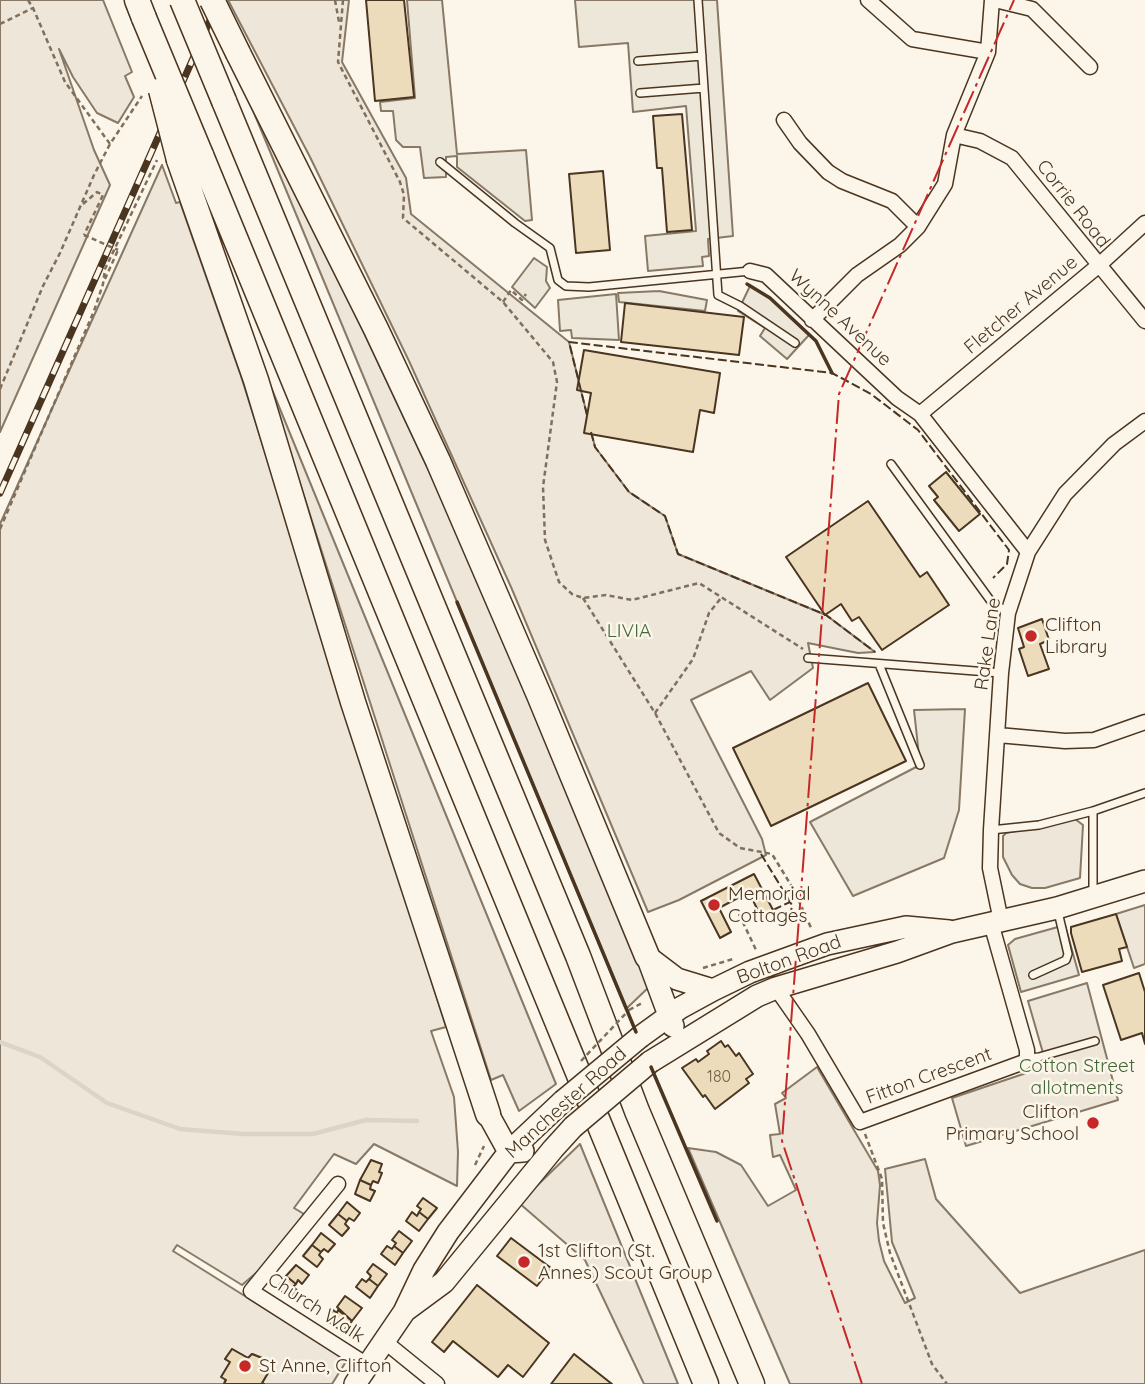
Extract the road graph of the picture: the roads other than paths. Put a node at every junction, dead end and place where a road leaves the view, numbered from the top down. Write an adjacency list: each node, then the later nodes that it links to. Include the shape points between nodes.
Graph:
1 (183, 0): 63 (highway, bridge)
2 (212, 0): 44 (highway, bridge, via 438,461)
3 (698, 0): 8 (lane)
4 (868, 0): 7 (street, via 912,39)
5 (994, 0): 7 (street); 10 (street, via 1032,9)
6 (140, 9): 15 (highway, bridge)
7 (988, 52): 14 (street)
8 (702, 55): 9 (lane); 11 (lane)
9 (638, 61)
10 (1090, 66)
11 (704, 88): 12 (lane); 21 (lane)
12 (640, 93)
13 (784, 120): 18 (street, via 828,172 892,201)
14 (954, 135): 18 (street, via 945,184); 19 (street, Corrie Road, via 980,141 1012,158)
15 (179, 159): 53 (highway, via 256,380 349,688); 62 (highway)
16 (440, 162): 21 (lane, Wynne Avenue, via 550,248 558,280 566,286)
17 (1145, 223): 19 (street, Fletcher Avenue)
18 (918, 227): 22 (street, via 857,275)
19 (1098, 266): 23 (street, Corrie Road); 25 (street, Fletcher Avenue)
20 (750, 271): 21 (lane, Wynne Avenue); 22 (street, Wynne Avenue, via 766,275)
21 (715, 275): 24 (lane, via 718,295)
22 (812, 320): 25 (street, Wynne Avenue)
23 (1145, 321)
24 (795, 343)
25 (920, 414): 28 (street, Wynne Avenue)
26 (1145, 421): 28 (street, Rake Lane, via 1114,443 1065,494)
27 (891, 464): 29 (lane, via 964,567 990,600)
28 (1028, 552): 29 (street, Rake Lane)
29 (1008, 613): 32 (street, Rake Lane)
30 (811, 659): 31 (lane)
31 (879, 664): 32 (lane); 35 (lane)
32 (1001, 673): 34 (street, Rake Lane)
33 (1145, 723): 34 (street, via 1094,740)
34 (998, 735): 38 (street, Rake Lane)
35 (920, 765)
36 (1145, 793): 37 (lane)
37 (1093, 811): 38 (lane, via 1039,825); 40 (lane)
38 (991, 830): 42 (street, Rake Lane)
39 (1145, 881): 40 (main road, Bolton Road)
40 (1093, 897): 41 (main road, Bolton Road)
41 (1057, 908): 42 (main road, Bolton Road); 45 (lane, via 1066,960)
42 (996, 922): 43 (main road, Bolton Road); 52 (street)
43 (952, 932): 46 (main road, Bolton Road); 47 (main road, Bolton Road, via 906,927 820,946)
44 (647, 956): 47 (main road, via 677,979); 48 (main road)
45 (1032, 975)
46 (776, 988): 51 (main road, Bolton Road); 52 (street, Fitton Crescent, via 860,1122)
47 (713, 990): 48 (main road, Bolton Road)
48 (670, 1015): 49 (main road, Bolton Road); 51 (main road, via 672,1039)
49 (640, 1037): 55 (main road, Manchester Road, bridge)
50 (1095, 1041): 52 (lane)
51 (658, 1057): 54 (main road, Manchester Road, bridge)
52 (1027, 1058)
53 (488, 1114): 55 (main road)
54 (553, 1149): 55 (main road); 57 (main road, Manchester Road, via 444,1282)
55 (509, 1152): 57 (main road, Manchester Road, via 436,1251)
56 (338, 1184): 59 (street, Church Walk, via 251,1291)
57 (404, 1312): 58 (main road, Manchester Road)
58 (384, 1341): 59 (main road, Manchester Road); 61 (street)
59 (367, 1365): 60 (main road, Manchester Road)
60 (355, 1384)
61 (437, 1384)
62 (706, 1384)
63 (752, 1384)

